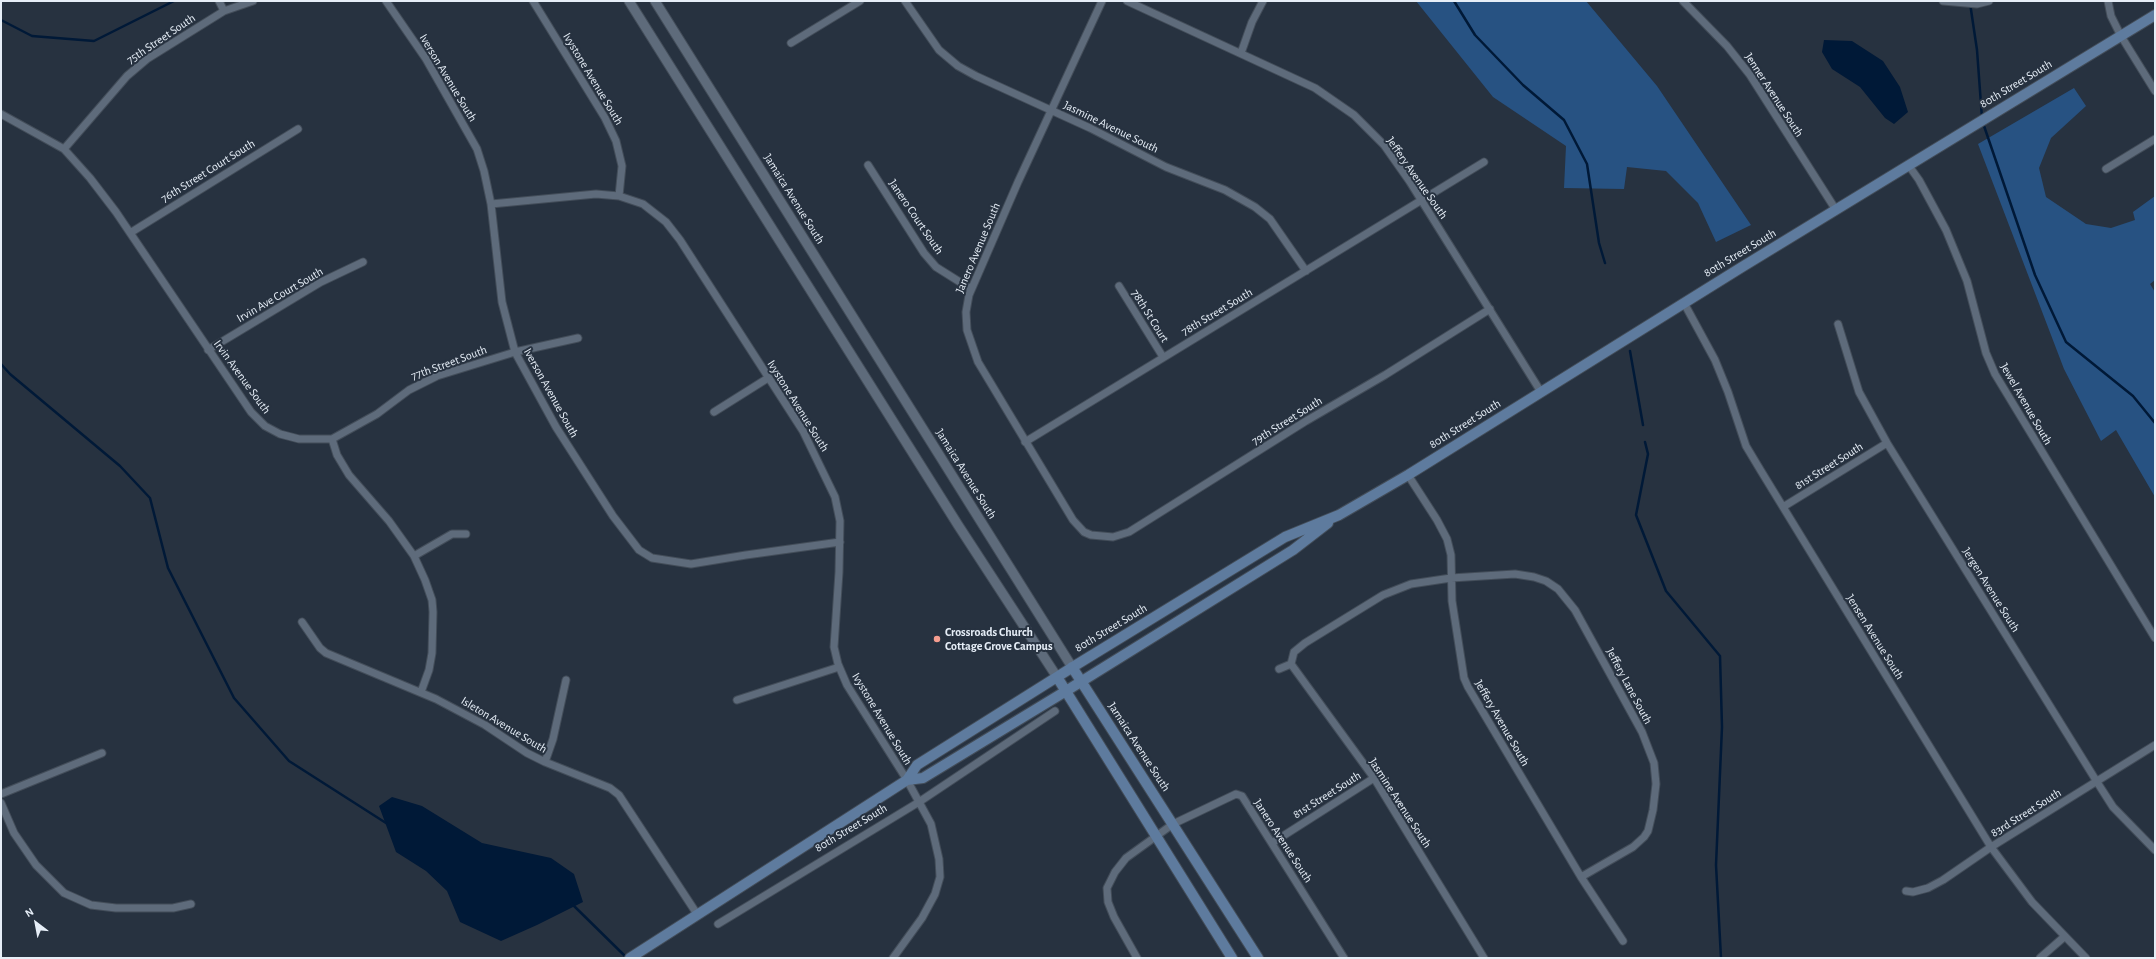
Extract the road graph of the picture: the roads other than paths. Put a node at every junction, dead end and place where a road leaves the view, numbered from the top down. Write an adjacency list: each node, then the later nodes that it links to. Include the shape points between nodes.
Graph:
1 (219, 1): 16 (street)
2 (252, 1): 16 (street, 75th Street South)
3 (386, 1): 33 (street, Iverson Avenue South, via 426,59 472,138 484,171)
4 (534, 1): 31 (street, Ivystone Avenue South, via 605,118 616,141 622,166)
5 (629, 1): 67 (street, via 958,525)
6 (655, 1): 65 (street, Jamaica Avenue South)
7 (860, 1): 19 (street)
8 (906, 1): 22 (street, Jasmine Avenue South, via 939,50 958,66)
9 (1102, 1): 22 (street, Janero Avenue South)
10 (1127, 1): 20 (street, Jeffery Avenue South)
11 (1264, 1): 20 (street, via 1252,22)
12 (1683, 1): 34 (street, Jenner Avenue South, via 1727,46 1750,75)
13 (1943, 1): 14 (street, via 1977,4)
14 (1989, 1)
15 (2108, 1): 18 (street, via 2111,16)
16 (224, 11): 26 (street, 75th Street South, via 168,45 127,76)
17 (2155, 15): 18 (main road, 80th Street South)
18 (2121, 36): 21 (street); 29 (main road, 80th Street South)
19 (792, 43)
20 (1241, 53): 32 (street, Jeffery Avenue South, via 1315,88 1354,115 1384,146)
21 (2155, 91)
22 (1052, 110): 37 (street, Jasmine Avenue South, via 1166,167 1224,190 1255,207 1270,219); 39 (street, Janero Avenue South)
23 (1, 114): 26 (street, Irvin Avenue South)
24 (298, 129): 35 (street, 76th Street Court South)
25 (2155, 139): 30 (street)
26 (64, 149): 35 (street, Irvin Avenue South, via 90,178)
27 (1484, 162): 32 (street, 78th Street South)
28 (868, 164): 39 (street, Janero Court South, via 924,253 936,267)
29 (1909, 166): 34 (main road, 80th Street South); 62 (street, Jewel Avenue South, via 1946,230 1967,281 1994,374)
30 (2106, 169)
31 (619, 196): 33 (street, Ivystone Avenue South, via 596,194); 47 (street, Ivystone Avenue South, via 643,204 666,222)
32 (1422, 200): 37 (street, 78th Street South); 41 (street, Jeffery Avenue South)
33 (490, 204): 45 (street, Iverson Avenue South, via 502,302)
34 (1836, 210): 40 (main road, 80th Street South)
35 (130, 233): 44 (street, Irvin Avenue South)
36 (364, 262): 44 (street, Irvin Ave Court South, via 321,282)
37 (1306, 271): 46 (street, 78th Street South)
38 (1119, 286): 46 (street, 78th St Court)
39 (971, 289): 51 (street, Janero Avenue South, via 966,312 972,349)
40 (1684, 303): 48 (main road, 80th Street South); 54 (street, Jensen Avenue South, via 1715,360 1746,446)
41 (1490, 309): 48 (street, Jeffery Avenue South); 57 (street, 79th Street South, via 1129,532 1113,537)
42 (1838, 324): 52 (street, Jergen Avenue South, via 1859,392)
43 (578, 338): 45 (street, 77th Street South)
44 (208, 350): 50 (street, Irvin Avenue South, via 251,412 265,426 280,434 299,439)
45 (515, 352): 50 (street, 77th Street South, via 437,376 409,390 377,414); 58 (street, Iverson Avenue South, via 556,427 638,550 652,558 691,564)
46 (1163, 357): 51 (street, 78th Street South)
47 (768, 378): 49 (street); 58 (street, Ivystone Avenue South, via 804,431 835,497 840,521)
48 (1541, 392): 53 (main road, 80th Street South)
49 (714, 412)
50 (332, 439): 59 (street, via 348,475 389,521)
51 (1025, 442): 57 (street, Janero Avenue South, via 1073,520 1084,532)
52 (1887, 443): 54 (street, 81st Street South); 79 (street, Jergen Avenue South)
53 (1408, 475): 55 (main road, 80th Street South); 60 (street, Jeffery Avenue South, via 1447,539 1451,555)
54 (1783, 507): 86 (street, Jensen Avenue South)
55 (1339, 515): 65 (main road, 80th Street South, via 1285,537); 69 (main road, 80th Street South, via 1293,550)
56 (466, 534): 59 (street, via 452,534)
57 (1091, 535)
58 (840, 542): 64 (street, Ivystone Avenue South, via 834,647)
59 (414, 556): 71 (street, via 432,600 433,612 432,653)
60 (1451, 578): 63 (street, Jeffery Lane South, via 1411,584 1383,595 1305,643 1294,652); 88 (street, Jeffery Avenue South, via 1452,602 1464,678); 88 (street, Jeffery Lane South, via 1514,574 1546,581 1558,589 1575,610 1642,732 1654,763 1656,784 1648,831 1633,847)
61 (302, 622): 71 (street, Isleton Avenue South, via 326,653)
62 (2155, 638)
63 (1291, 664): 66 (street); 77 (street, Jasmine Avenue South)
64 (839, 667): 72 (street); 78 (street, Ivystone Avenue South)
65 (1072, 667): 67 (main road, 80th Street South); 69 (main road, Jamaica Avenue South)
66 (1279, 669)
67 (1057, 677): 70 (main road); 78 (main road, 80th Street South, via 917,765)
68 (566, 680): 76 (street, via 553,739)
69 (1080, 681): 70 (main road, 80th Street South); 83 (main road, Jamaica Avenue South)
70 (1066, 691): 78 (main road, 80th Street South, via 923,778); 84 (main road)
71 (421, 692): 76 (street, Isleton Avenue South, via 485,725)
72 (737, 700)
73 (1055, 711): 81 (street, 80th Street South)
74 (2155, 745): 79 (street, 83rd Street South)
75 (102, 753): 80 (street)
76 (545, 762): 91 (street, Isleton Avenue South, via 604,785 619,795)
77 (1374, 778): 85 (street, 81st Street South); 101 (street, Jasmine Avenue South)
78 (907, 780): 81 (street, Ivystone Avenue South); 91 (main road, 80th Street South)
79 (2096, 782): 86 (street, 83rd Street South); 87 (street, Jergen Avenue South, via 2113,807)
80 (1, 794)
81 (919, 802): 92 (street, 80th Street South); 96 (street, Ivystone Avenue South, via 935,835 940,877 935,894 922,918)
82 (1, 803): 90 (street, via 14,833 36,865 64,893 91,905 116,908 174,908)
83 (1173, 824): 84 (street, Janero Avenue South); 85 (street, Janero Avenue South, via 1236,794 1242,796); 99 (main road, Jamaica Avenue South)
84 (1157, 835): 97 (street, Janero Avenue South, via 1126,858 1107,888 1108,902 1114,917); 98 (main road)
85 (1272, 843): 100 (street, Janero Avenue South)
86 (1991, 847): 89 (street, 83rd Street South, via 1928,888 1914,892); 93 (street, Jensen Avenue South, via 2032,902)
87 (2155, 850)
88 (1581, 877): 94 (street, Jeffery Avenue South)
89 (1906, 891)
90 (191, 904)
91 (697, 914): 95 (main road, 80th Street South)
92 (718, 924)
93 (2064, 937): 102 (street); 103 (street, Jensen Avenue South)
94 (1623, 941)
95 (630, 958)
96 (893, 958)
97 (1137, 958)
98 (1232, 958)
99 (1258, 958)
100 (1344, 958)
101 (1484, 958)
102 (2040, 958)
103 (2086, 958)

